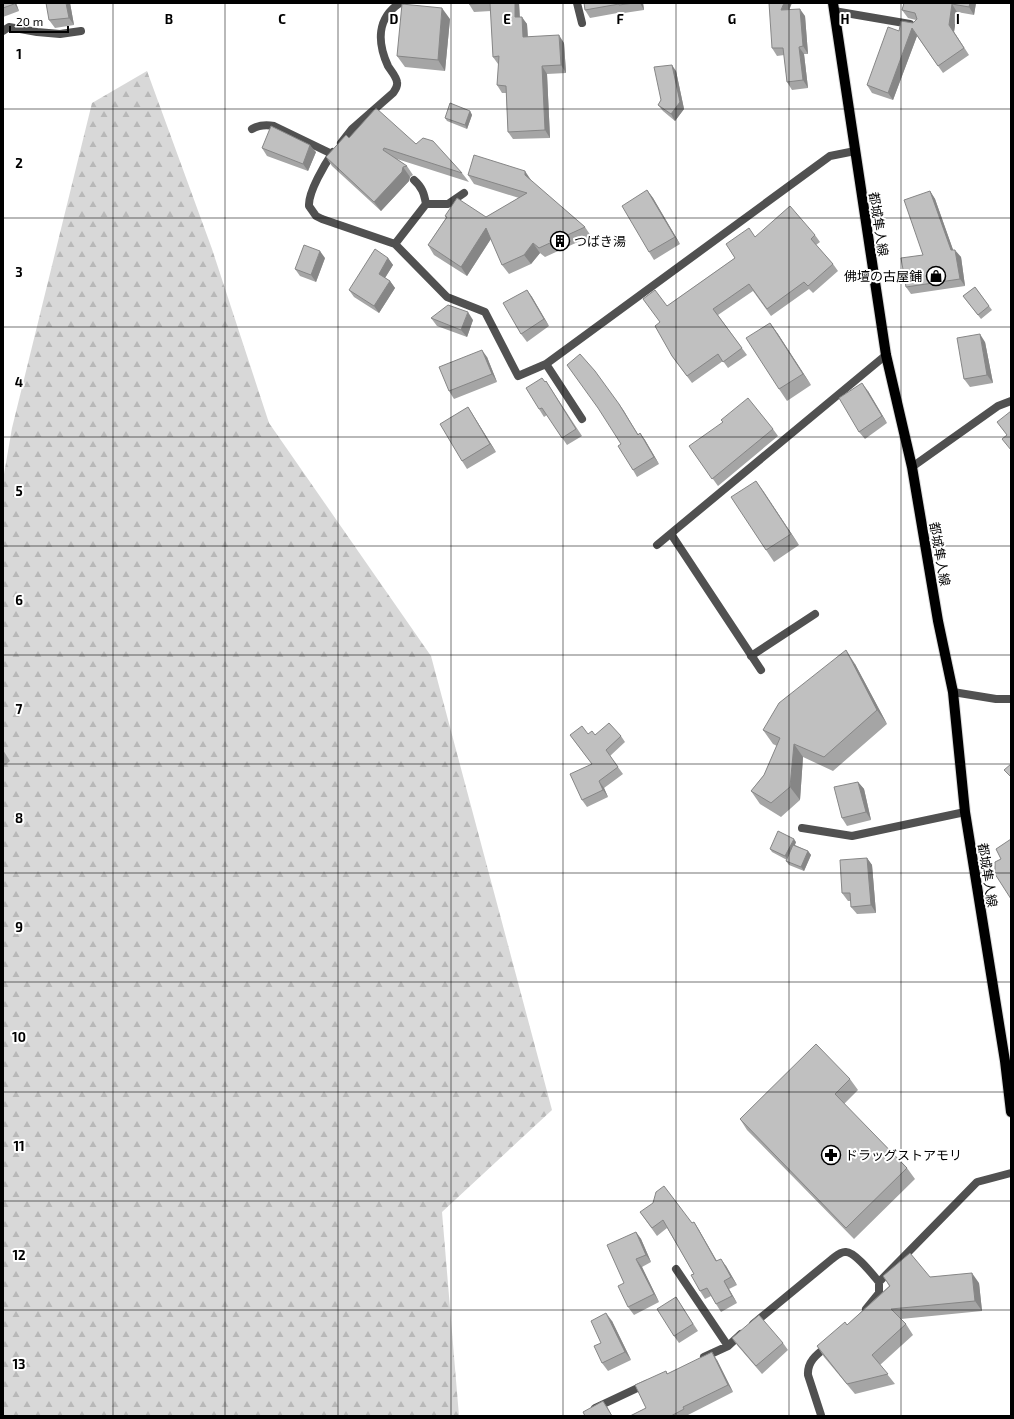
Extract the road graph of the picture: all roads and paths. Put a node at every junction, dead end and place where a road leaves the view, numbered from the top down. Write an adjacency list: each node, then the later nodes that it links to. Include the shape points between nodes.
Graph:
1 (400, 3): 10 (street, via 384,20 381,45 384,58 397,82 396,88 352,129)
2 (577, 3): 4 (street)
3 (833, 7): 5 (street); 9 (main road, 都城隼人線)
4 (582, 23)
5 (917, 25)
6 (3, 31): 7 (street, via 9,27 60,34)
7 (81, 31)
8 (252, 129): 10 (street, via 266,125 274,126)
9 (855, 151): 15 (main road, 都城隼人線); 16 (street, via 830,156)
10 (332, 154): 14 (street, via 309,197 309,206 316,216 322,219)
11 (414, 180): 13 (street, via 424,192)
12 (464, 193): 13 (street, via 448,204)
13 (426, 204): 14 (street)
14 (395, 244): 16 (street, via 447,297 485,312 518,376)
15 (886, 355): 19 (main road, 都城隼人線); 20 (street)
16 (546, 364): 18 (street)
17 (1011, 402): 19 (street, via 998,406)
18 (582, 419)
19 (912, 467): 25 (main road, 都城隼人線, via 938,621)
20 (671, 534): 21 (street); 23 (street)
21 (657, 545)
22 (815, 614): 23 (street)
23 (752, 656): 24 (street)
24 (760, 670)
25 (953, 692): 26 (street); 27 (main road, 都城隼人線)
26 (1011, 699)
27 (965, 812): 28 (street, via 852,836); 29 (main road, 都城隼人線)
28 (802, 828)
29 (1008, 1058): 30 (main road, 都城隼人線)
30 (1011, 1112)
31 (1011, 1173): 33 (street, via 977,1182)
32 (676, 1269): 36 (street)
33 (879, 1282): 34 (street, via 879,1293); 36 (street, via 853,1255 842,1252)
34 (858, 1317)
35 (837, 1337): 40 (street, via 811,1361 808,1369)
36 (728, 1346): 37 (street)
37 (699, 1359)
38 (656, 1380): 39 (street)
39 (585, 1413)
40 (821, 1415)

